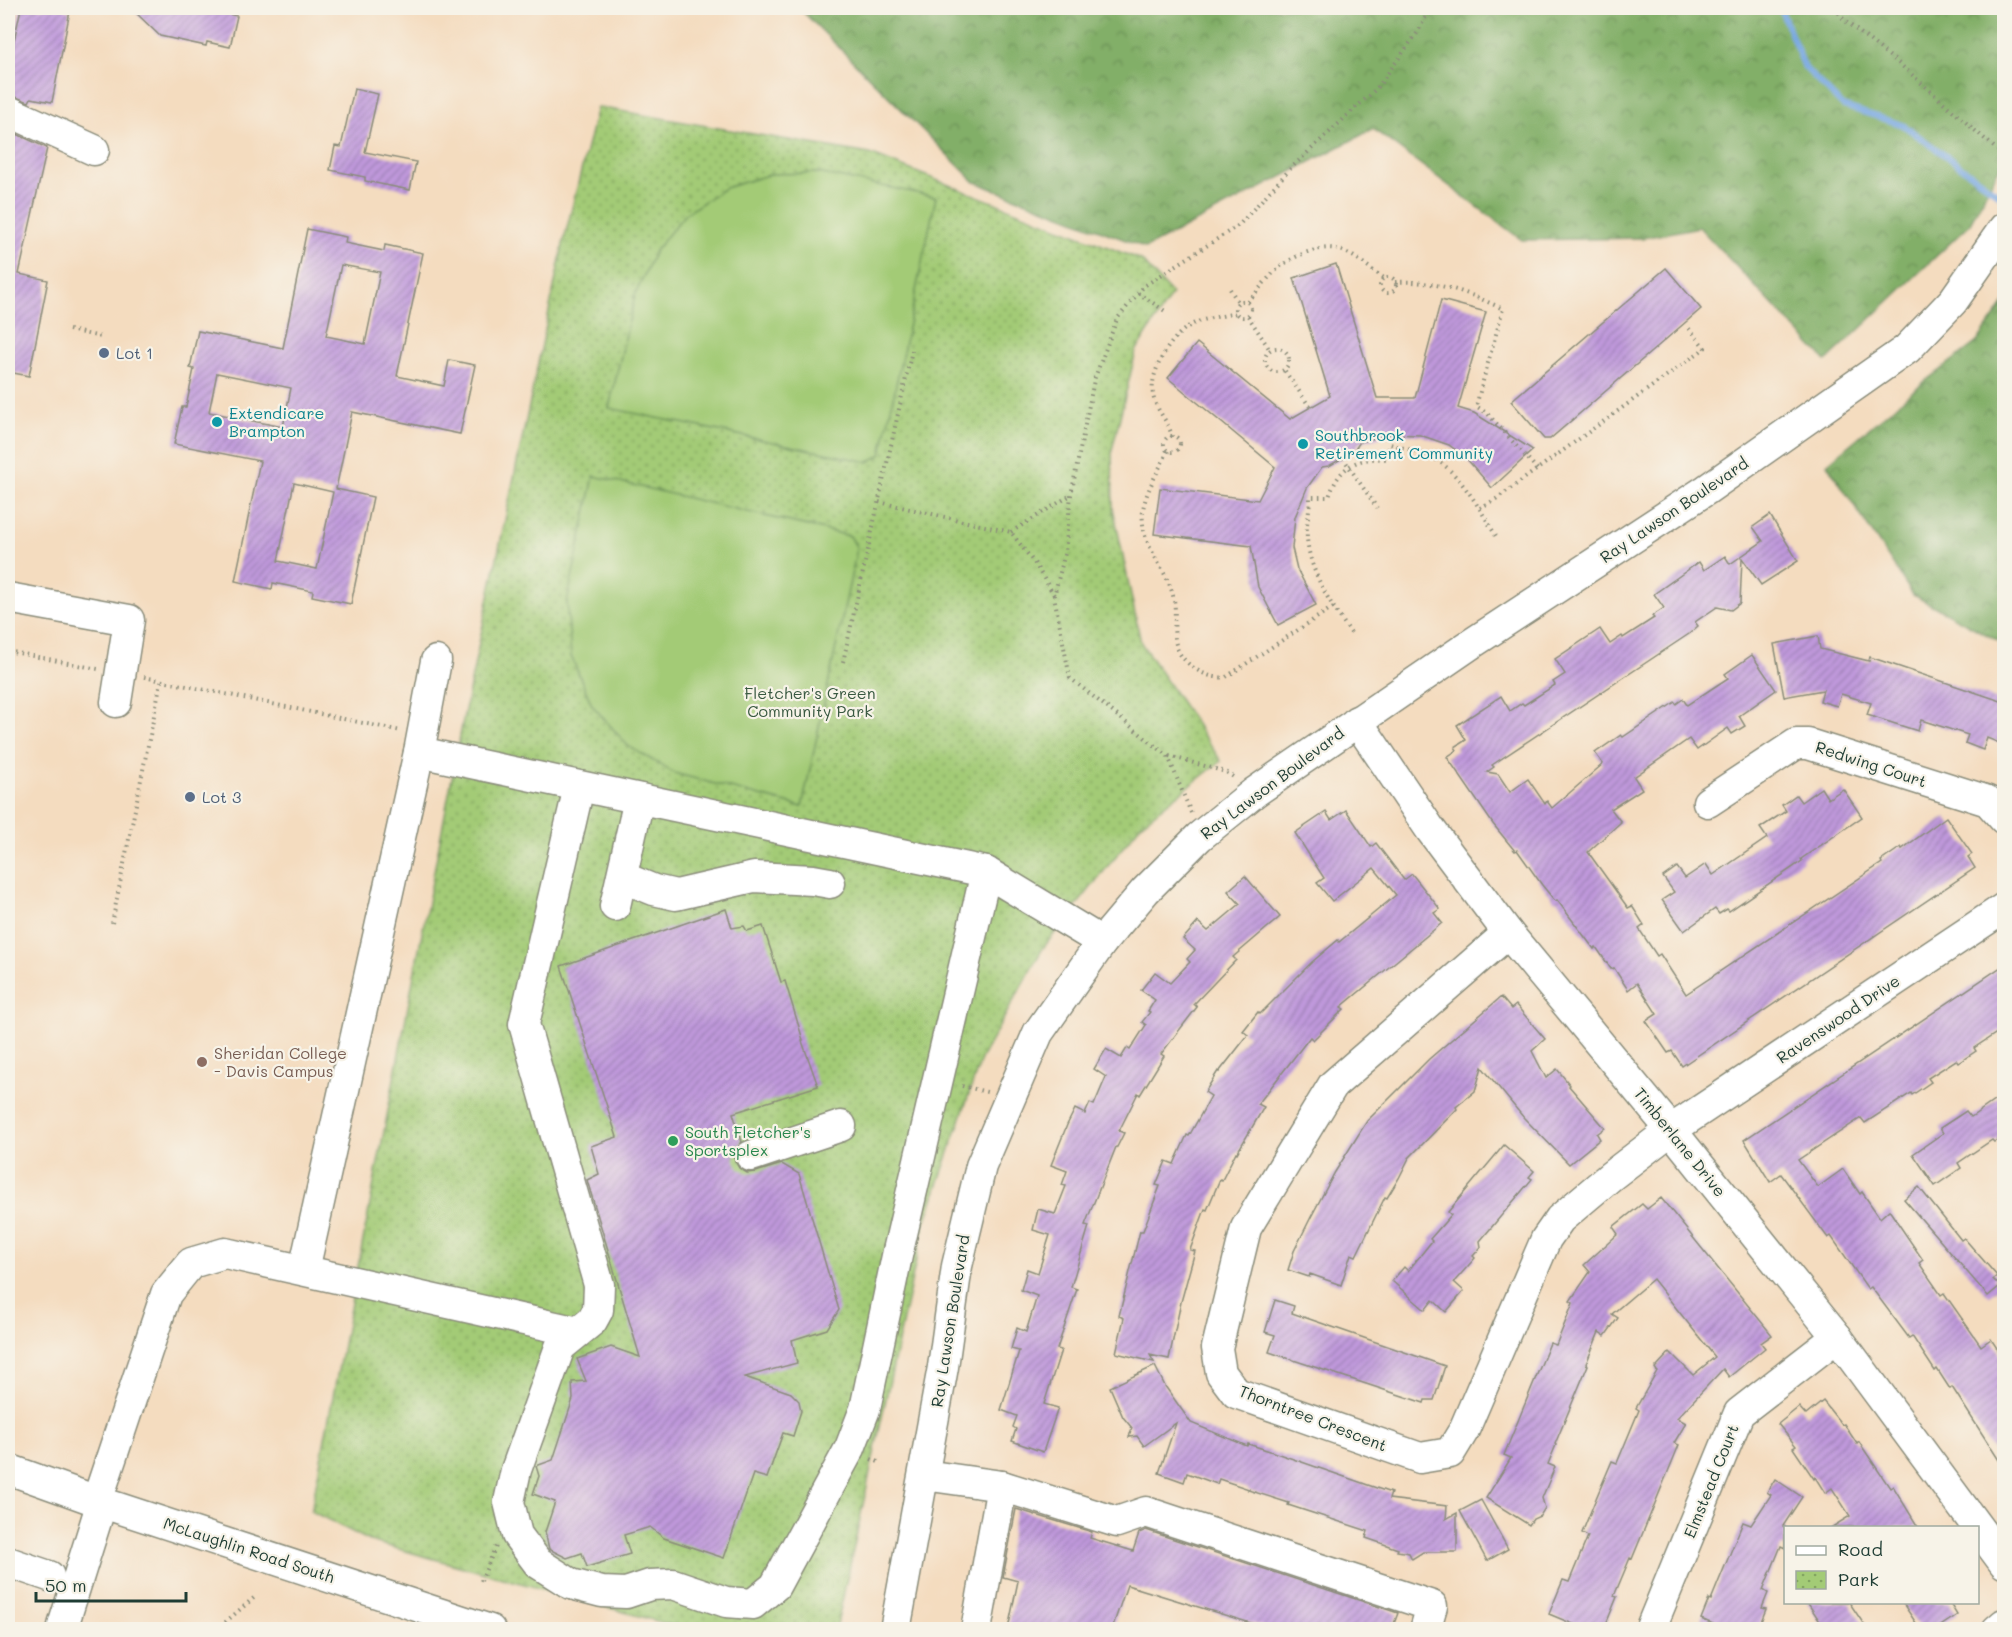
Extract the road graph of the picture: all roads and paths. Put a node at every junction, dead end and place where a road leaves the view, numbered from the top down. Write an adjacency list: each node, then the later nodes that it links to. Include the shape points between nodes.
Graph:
1 (1430, 8): 10 (path, via 1418,32 1377,88 1291,168 1239,225)
2 (1835, 8): 5 (path, via 1845,21)
3 (8, 111): 4 (street)
4 (94, 150)
5 (2004, 156)
6 (1999, 236): 44 (street, Ray Lawson Boulevard, via 1953,301 1907,349 1707,490)
7 (1384, 278): 8 (path); 8 (path, via 1380,286 1385,293 1395,290); 12 (path, via 1346,252 1320,249 1280,265)
8 (1395, 282): 27 (path, via 1452,288 1503,309 1476,406 1488,414)
9 (1230, 289): 11 (path)
10 (1138, 292): 13 (path); 28 (path, via 1117,319 1094,380)
11 (1238, 302): 12 (path); 14 (path)
12 (1248, 302): 15 (path)
13 (1165, 311)
14 (1236, 313): 15 (path); 23 (path, via 1185,328 1155,369 1153,396)
15 (1248, 316): 20 (path)
16 (1687, 326): 27 (path, via 1705,348)
17 (69, 330): 18 (path)
18 (101, 337)
19 (913, 346): 29 (path)
20 (1270, 350): 21 (path, via 1286,351 1290,359); 21 (path, via 1265,361 1269,369 1277,373)
21 (1285, 370): 22 (path)
22 (1310, 407)
23 (1172, 437): 24 (path, via 1164,444); 24 (path, via 1179,441 1179,446 1175,452)
24 (1168, 451): 36 (path, via 1148,492 1143,529 1174,600 1177,648 1184,660 1210,677 1226,677)
25 (1343, 458): 26 (path)
26 (1349, 466): 30 (path); 31 (path, via 1371,458 1386,459 1390,444 1433,457 1459,480); 36 (path, via 1334,482 1329,497 1310,497 1307,527 1313,569)
27 (1538, 470): 31 (path)
28 (1071, 495): 32 (path); 34 (path, via 1065,552)
29 (879, 502): 32 (path); 40 (path)
30 (1377, 508)
31 (1480, 508): 33 (path)
32 (1011, 532): 34 (path)
33 (1496, 536)
34 (1054, 596): 46 (path, via 1070,678)
35 (8, 598): 41 (street, via 129,620)
36 (1333, 607): 37 (path)
37 (1351, 633)
38 (8, 651): 41 (path)
39 (436, 661): 45 (street)
40 (843, 662)
41 (120, 673): 42 (path); 43 (street)
42 (161, 681): 45 (path); 58 (path)
43 (116, 702)
44 (1357, 721): 48 (street, Ray Lawson Boulevard); 59 (street, Timberlane Drive)
45 (413, 742): 47 (street); 66 (street)
46 (1168, 756): 48 (path, via 1226,772); 52 (path)
47 (579, 787): 49 (street); 67 (street, via 524,1024 599,1285 598,1310)
48 (1255, 792): 52 (street, Ray Lawson Boulevard)
49 (639, 799): 53 (street); 54 (street)
50 (1708, 802): 51 (street, Redwing Court, via 1796,744 1808,744 1988,801)
51 (2004, 819)
52 (1199, 837): 60 (street, Ray Lawson Boulevard, via 1145,891)
53 (986, 872): 60 (street); 61 (street)
54 (622, 877): 55 (street, via 676,895 754,877); 56 (street)
55 (830, 883)
56 (615, 906)
57 (2004, 908): 64 (street, Ravenswood Drive)
58 (112, 923)
59 (1508, 933): 64 (street, Timberlane Drive); 64 (street, Thorntree Crescent, via 1333,1085 1246,1228 1217,1348 1221,1373 1236,1393 1420,1458 1450,1453 1464,1430 1546,1239 1560,1219)
60 (1102, 942): 62 (street, Ray Lawson Boulevard, via 1038,1033)
61 (938, 1081): 62 (path); 75 (street, via 865,1409 850,1448 775,1586 753,1604 726,1602 673,1584 650,1585 626,1593 602,1592 571,1584 538,1563)
62 (1009, 1097): 70 (street, Ray Lawson Boulevard, via 981,1166 957,1266)
63 (841, 1126): 65 (street)
64 (1671, 1130): 68 (street, Timberlane Drive)
65 (750, 1156)
66 (304, 1270): 67 (street); 72 (street, via 225,1253 191,1263 166,1294)
67 (578, 1332): 75 (street, via 560,1347 516,1470 509,1502)
68 (1837, 1337): 73 (street, Timberlane Drive); 88 (street, Elmstead Court, via 1739,1413)
69 (8, 1469): 72 (street, McLaughlin Road South)
70 (924, 1475): 71 (street); 85 (street, Ray Lawson Boulevard)
71 (1002, 1486): 86 (street); 87 (street, via 1117,1522 1146,1512 1432,1606)
72 (99, 1502): 82 (street); 84 (street, McLaughlin Road South)
73 (1977, 1526)
74 (1979, 1529): 77 (street, Timberlane Drive)
75 (517, 1535): 79 (path, via 499,1539)
76 (8, 1562): 78 (street)
77 (2004, 1563)
78 (49, 1576)
79 (481, 1581)
80 (256, 1596): 83 (path)
81 (2004, 1624): 89 (street)
82 (64, 1628)
83 (216, 1629)
84 (490, 1629)
85 (895, 1629)
86 (976, 1629)
87 (1425, 1629)
88 (1650, 1629)
89 (1997, 1629)

